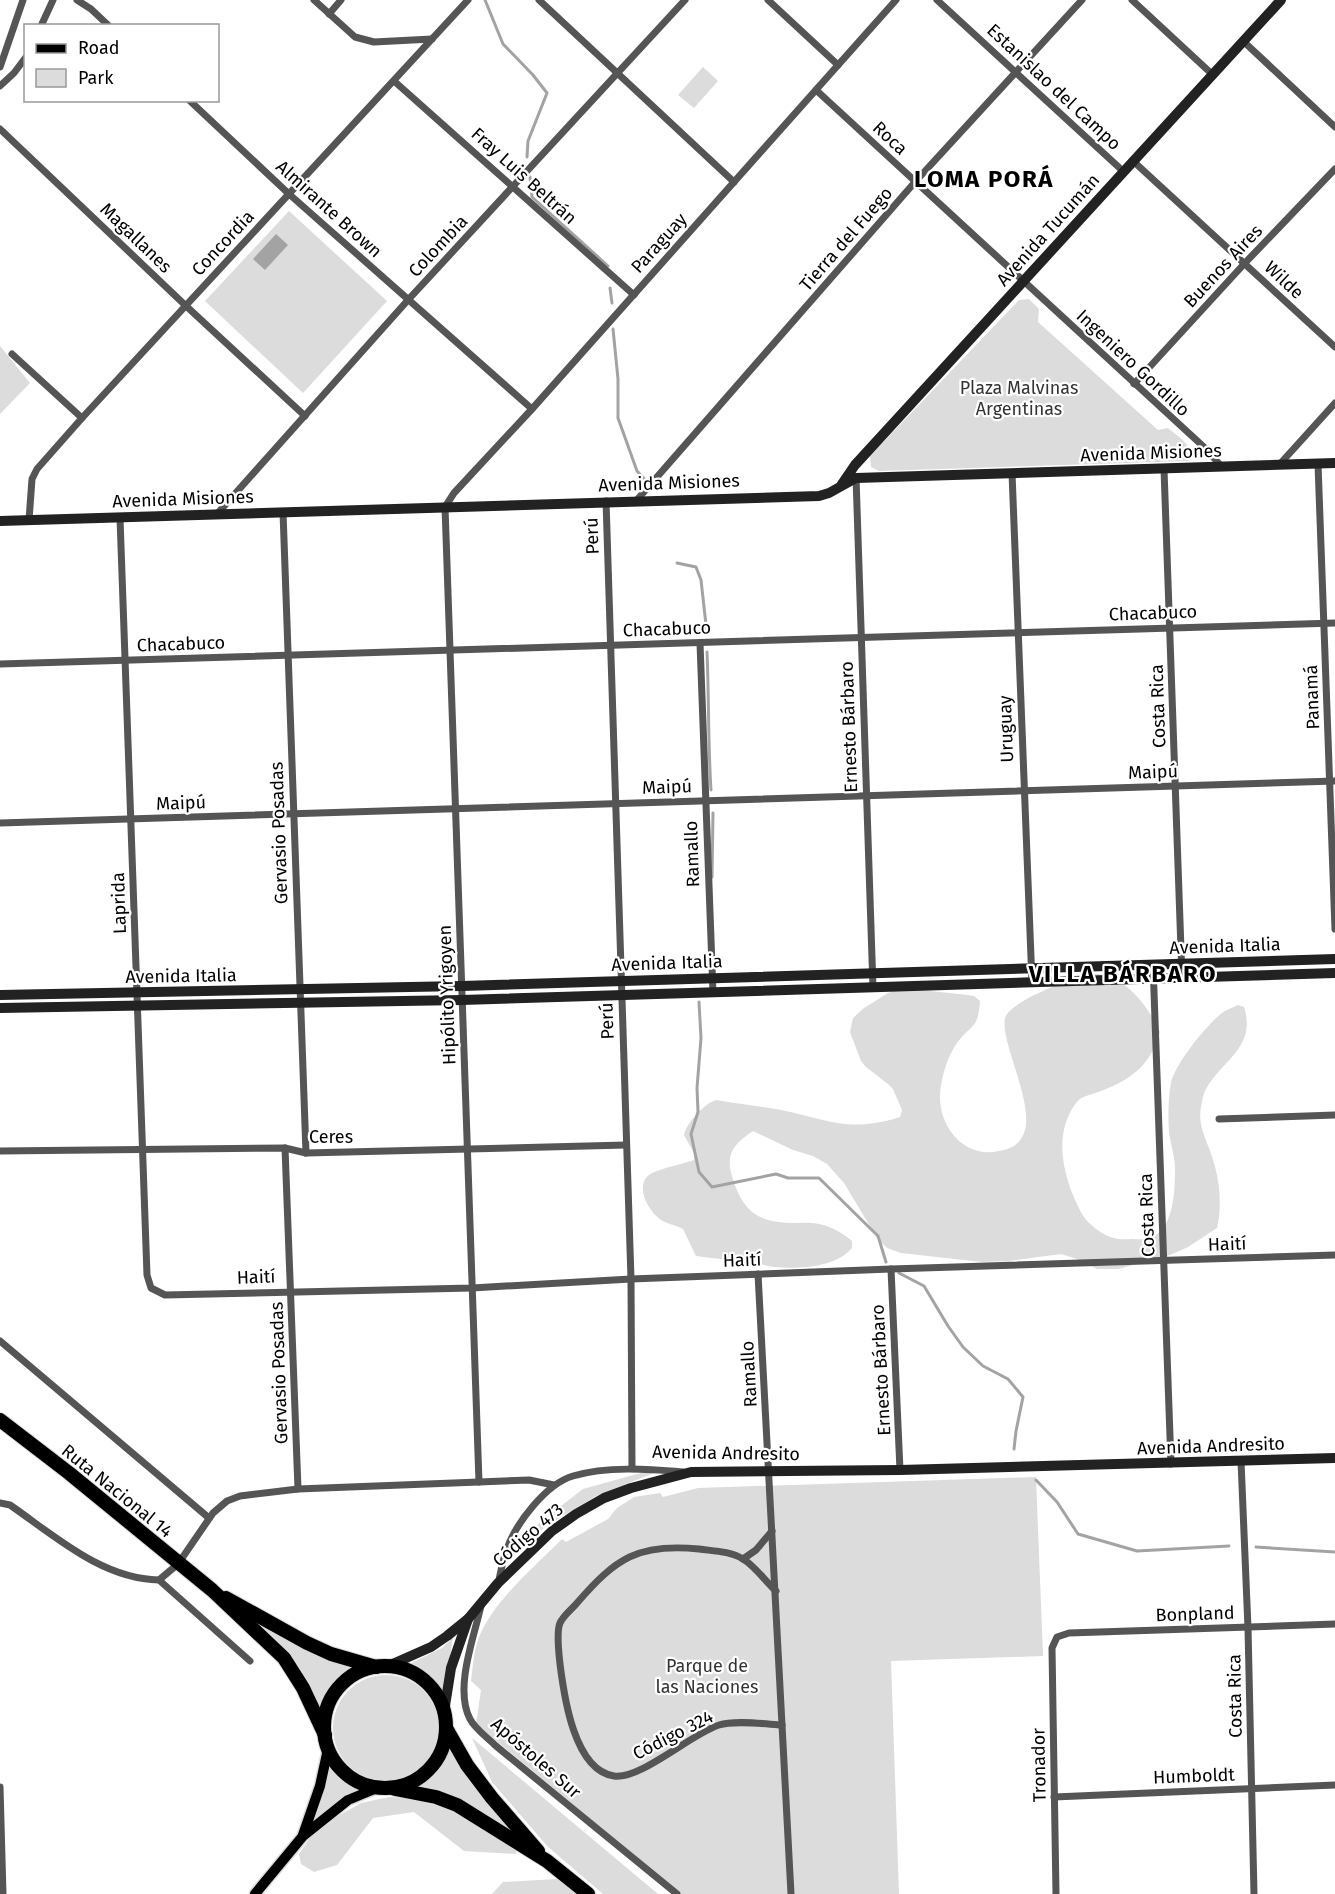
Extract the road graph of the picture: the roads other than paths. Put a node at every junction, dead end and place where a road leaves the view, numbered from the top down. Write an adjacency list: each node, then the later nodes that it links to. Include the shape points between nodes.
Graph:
1 (23, 0): 21 (street)
2 (53, 0): 16 (street)
3 (77, 0): 17 (street)
4 (314, 0): 15 (street)
5 (341, 0): 15 (street)
6 (468, 0): 18 (street, Concordia)
7 (539, 0): 24 (street)
8 (685, 0): 24 (street, Colombia)
9 (768, 0): 22 (street)
10 (896, 0): 22 (street, Paraguay)
11 (937, 0): 23 (street, Estanislao del Campo)
12 (1082, 0): 23 (street, Tierra del Fuego)
13 (1132, 0): 25 (street)
14 (1281, 0): 19 (main road, Avenida Tucumán)
15 (329, 14): 18 (street, via 355,37 374,42)
16 (42, 24)
17 (107, 24)
18 (432, 39): 26 (street, Concordia)
19 (1243, 41): 25 (main road, Avenida Tucumán); 30 (street)
20 (24, 60): 27 (street)
21 (0, 64)
22 (838, 65): 28 (street, Paraguay)
23 (1016, 72): 34 (street, Estanislao del Campo); 36 (street, Tierra del Fuego)
24 (618, 73): 35 (street); 37 (street, Colombia)
25 (1213, 75): 32 (main road, Avenida Tucumán)
26 (394, 81): 37 (street, Fray Luis Beltrán); 38 (street, Concordia)
27 (0, 86)
28 (816, 90): 35 (street, Paraguay); 36 (street, Roca)
29 (191, 102): 38 (street, Almirante Brown)
30 (1335, 127)
31 (0, 129): 43 (street, Magallanes)
32 (1133, 161): 34 (main road, Avenida Tucumán); 39 (street, Wilde)
33 (1335, 170): 39 (street, Buenos Aires)
34 (1124, 172): 40 (main road, Avenida Tucumán)
35 (734, 182): 41 (street, Paraguay)
36 (915, 182): 40 (street, Roca); 61 (street, Tierra del Fuego)
37 (514, 186): 41 (street, Fray Luis Beltrán); 42 (street, Colombia)
38 (289, 194): 42 (street, Almirante Brown); 43 (street, Concordia)
39 (1244, 264): 44 (street, Wilde); 46 (street, Buenos Aires)
40 (1023, 282): 46 (street, Ingeniero Gordillo); 53 (main road, Avenida Tucumán)
41 (634, 294): 48 (street, Paraguay)
42 (408, 300): 48 (street, Almirante Brown); 49 (street, Colombia)
43 (185, 306): 49 (street, Magallanes); 50 (street, Concordia)
44 (1335, 347)
45 (12, 354): 50 (street)
46 (1134, 384): 55 (street, Ingeniero Gordillo)
47 (1335, 403): 54 (street)
48 (532, 409): 62 (street, Paraguay)
49 (304, 416): 64 (street, Colombia)
50 (82, 418): 66 (street, Concordia, via 37,469 32,479)
51 (1335, 463): 52 (main road, Avenida Misiones)
52 (1318, 464): 54 (main road, Avenida Misiones); 68 (street, Panamá)
53 (855, 465): 58 (street, Ernesto Bárbaro); 59 (main road, Avenida Tucumán)
54 (1279, 465): 55 (main road, Avenida Misiones)
55 (1222, 467): 56 (main road, Avenida Misiones)
56 (1164, 469): 57 (main road, Avenida Misiones); 70 (street, Costa Rica)
57 (1012, 473): 58 (main road, Avenida Misiones); 71 (street, Uruguay)
58 (856, 478): 59 (main road, Avenida Misiones); 72 (street, Ernesto Bárbaro)
59 (842, 484): 61 (main road, Avenida Misiones, via 819,496)
60 (606, 501): 61 (main road, Avenida Misiones); 62 (main road, Avenida Misiones); 74 (street, Perú)
61 (636, 501)
62 (445, 507): 63 (main road, Avenida Misiones); 75 (street, Hipólito Yrigoyen)
63 (283, 512): 64 (main road, Avenida Misiones); 76 (street, Gervasio Posadas)
64 (217, 514): 65 (main road, Avenida Misiones)
65 (120, 518): 66 (main road, Avenida Misiones); 77 (street, Laprida)
66 (29, 520): 67 (main road, Avenida Misiones)
67 (0, 521)
68 (1324, 623): 69 (street, Chacabuco); 70 (street, Chacabuco); 79 (street, Panamá)
69 (1335, 623)
70 (1170, 628): 71 (street, Chacabuco); 80 (street, Costa Rica)
71 (1018, 633): 72 (street, Chacabuco); 81 (street, Uruguay)
72 (861, 638): 73 (street, Chacabuco); 82 (street, Ernesto Bárbaro)
73 (700, 643): 74 (street, Chacabuco); 83 (street, Ramallo)
74 (611, 645): 75 (street, Chacabuco); 84 (street, Perú)
75 (450, 650): 76 (street, Chacabuco); 85 (street, Hipólito Yrigoyen)
76 (288, 655): 77 (street, Chacabuco); 86 (street, Gervasio Posadas)
77 (125, 661): 78 (street, Chacabuco); 87 (street, Laprida)
78 (0, 664)
79 (1332, 781): 80 (street, Maipú); 89 (street, Panamá)
80 (1176, 786): 81 (street, Maipú); 91 (street, Costa Rica)
81 (1023, 791): 82 (street, Maipú); 93 (street, Uruguay)
82 (867, 796): 83 (street, Maipú); 94 (street, Ernesto Bárbaro)
83 (705, 801): 84 (street, Maipú); 96 (street, Ramallo)
84 (616, 804): 85 (street, Maipú); 99 (street, Perú)
85 (455, 809): 86 (street, Maipú); 101 (street, Hipólito Yrigoyen)
86 (294, 814): 87 (street, Maipú); 103 (street, Gervasio Posadas)
87 (131, 819): 88 (street, Maipú); 104 (street, Laprida)
88 (0, 823)
89 (1335, 929)
90 (1335, 959): 91 (main road, Avenida Italia)
91 (1182, 963): 92 (main road, Avenida Italia); 97 (street, Costa Rica)
92 (1153, 964): 93 (main road, Avenida Italia); 98 (street, Costa Rica)
93 (1031, 968): 94 (main road, Avenida Italia); 100 (street, Uruguay)
94 (873, 973): 96 (main road, Avenida Italia); 102 (street, Ernesto Bárbaro)
95 (1335, 973): 97 (main road, Avenida Italia)
96 (712, 978): 99 (main road, Avenida Italia); 105 (street, Ramallo)
97 (1182, 978): 98 (main road, Avenida Italia)
98 (1153, 979): 100 (main road, Avenida Italia); 121 (street, Costa Rica)
99 (621, 981): 101 (main road, Avenida Italia); 107 (street, Perú)
100 (1032, 982): 102 (main road, Avenida Italia)
101 (462, 986): 103 (main road, Avenida Italia); 108 (street, Hipólito Yrigoyen)
102 (873, 987): 105 (main road, Avenida Italia)
103 (300, 990): 104 (main road, Avenida Italia); 109 (street, Gervasio Posadas)
104 (137, 993): 106 (main road, Avenida Italia); 110 (street, Laprida)
105 (713, 993): 107 (main road, Avenida Italia)
106 (0, 995)
107 (622, 995): 108 (main road, Avenida Italia); 114 (street, Perú)
108 (462, 1000): 109 (main road, Avenida Italia); 117 (street, Hipólito Yrigoyen)
109 (300, 1004): 110 (main road, Avenida Italia); 119 (street, Gervasio Posadas)
110 (137, 1007): 111 (main road, Avenida Italia); 116 (street, Laprida)
111 (0, 1008)
112 (1335, 1115): 113 (street)
113 (1219, 1119)
114 (626, 1145): 117 (street, Ceres); 124 (street, Perú)
115 (285, 1148): 116 (street, Ceres); 119 (street, Ceres); 127 (street, Gervasio Posadas)
116 (141, 1149): 118 (street, Ceres); 125 (street, Laprida, via 147,1275)
117 (467, 1149): 119 (street, Ceres); 126 (street, Hipólito Yrigoyen)
118 (0, 1151)
119 (306, 1153)
120 (1335, 1255): 121 (street, Haití)
121 (1164, 1262): 122 (street, Haití); 132 (street, Costa Rica)
122 (891, 1269): 123 (street, Haití); 134 (street, Ernesto Bárbaro)
123 (758, 1274): 124 (street, Haití); 135 (street, Ramallo)
124 (630, 1279): 126 (street, Haití); 133 (street, Perú)
125 (151, 1288): 127 (street, Haití, via 165,1294)
126 (472, 1288): 127 (street, Haití); 137 (street, Hipólito Yrigoyen)
127 (292, 1291): 139 (street, Gervasio Posadas)
128 (0, 1341): 141 (street)
129 (0, 1420): 144 (highway, Ruta Nacional 14)
130 (1335, 1458): 131 (main road, Avenida Andresito)
131 (1241, 1461): 132 (main road, Avenida Andresito); 152 (street, Costa Rica)
132 (1171, 1464): 134 (main road, Avenida Andresito)
133 (632, 1468): 136 (street, Avenida Andresito); 138 (street, Avenida Andresito, via 571,1476)
134 (900, 1470): 135 (main road, Avenida Andresito)
135 (770, 1471): 136 (main road, Avenida Andresito); 142 (street)
136 (691, 1472): 146 (main road, Código 473, via 631,1488 576,1514 552,1531)
137 (479, 1482): 138 (street, Avenida Andresito, via 529,1480); 139 (street, Avenida Andresito)
138 (554, 1485): 146 (street, via 524,1517 507,1548)
139 (298, 1489): 141 (street, Avenida Andresito, via 240,1496 227,1501)
140 (0, 1503): 145 (street, via 10,1505 97,1563 142,1580)
141 (209, 1518): 144 (street, Avenida Andresito)
142 (772, 1531): 143 (street); 148 (street)
143 (743, 1559): 148 (street, Código 324); 157 (street, Código 324, via 724,1552 680,1547 649,1550 620,1561 597,1580 559,1624 570,1717 588,1759 601,1773 616,1777 637,1771 720,1725)
144 (178, 1564): 145 (street, Avenida Andresito); 147 (highway, Ruta Nacional 14)
145 (159, 1580): 154 (street)
146 (498, 1583): 149 (main road, Código 473)
147 (212, 1590): 155 (highway, Ruta Nacional 14, via 323,1650); 159 (highway, Ruta Nacional 14, via 284,1658 303,1688)
148 (776, 1591): 157 (street)
149 (482, 1602): 150 (main road, Código 473); 171 (street, Apóstoles Sur, via 465,1677 465,1702 471,1720 496,1746)
150 (468, 1619): 155 (main road, via 431,1647); 156 (main road, via 451,1668)
151 (1335, 1624): 152 (street, Bonpland)
152 (1248, 1628): 153 (street, Bonpland, via 1069,1633); 163 (street, Costa Rica)
153 (1057, 1637): 164 (street, Tronador, via 1052,1648)
154 (250, 1661)
155 (382, 1666): 156 (highway, via 407,1670 424,1680); 159 (highway, via 358,1672 337,1691 325,1716)
156 (444, 1712): 158 (highway)
157 (782, 1725): 172 (street)
158 (446, 1728): 162 (highway, via 444,1745 424,1775 409,1784); 167 (highway, via 466,1766)
159 (327, 1742): 162 (highway, via 336,1763 347,1775 362,1784); 165 (main road, via 320,1786)
160 (1335, 1785): 163 (street, Humboldt)
161 (0, 1787): 166 (street)
162 (384, 1788): 165 (main road, via 348,1800); 167 (highway, via 436,1797 457,1805)
163 (1252, 1789): 164 (street, Humboldt); 174 (street, Costa Rica)
164 (1054, 1797): 173 (street, Tronador)
165 (303, 1836): 169 (main road)
166 (1, 1857): 168 (street)
167 (547, 1861): 170 (highway)
168 (3, 1894)
169 (255, 1894)
170 (588, 1894)
171 (677, 1894)
172 (791, 1894)
173 (1056, 1894)
174 (1254, 1894)

